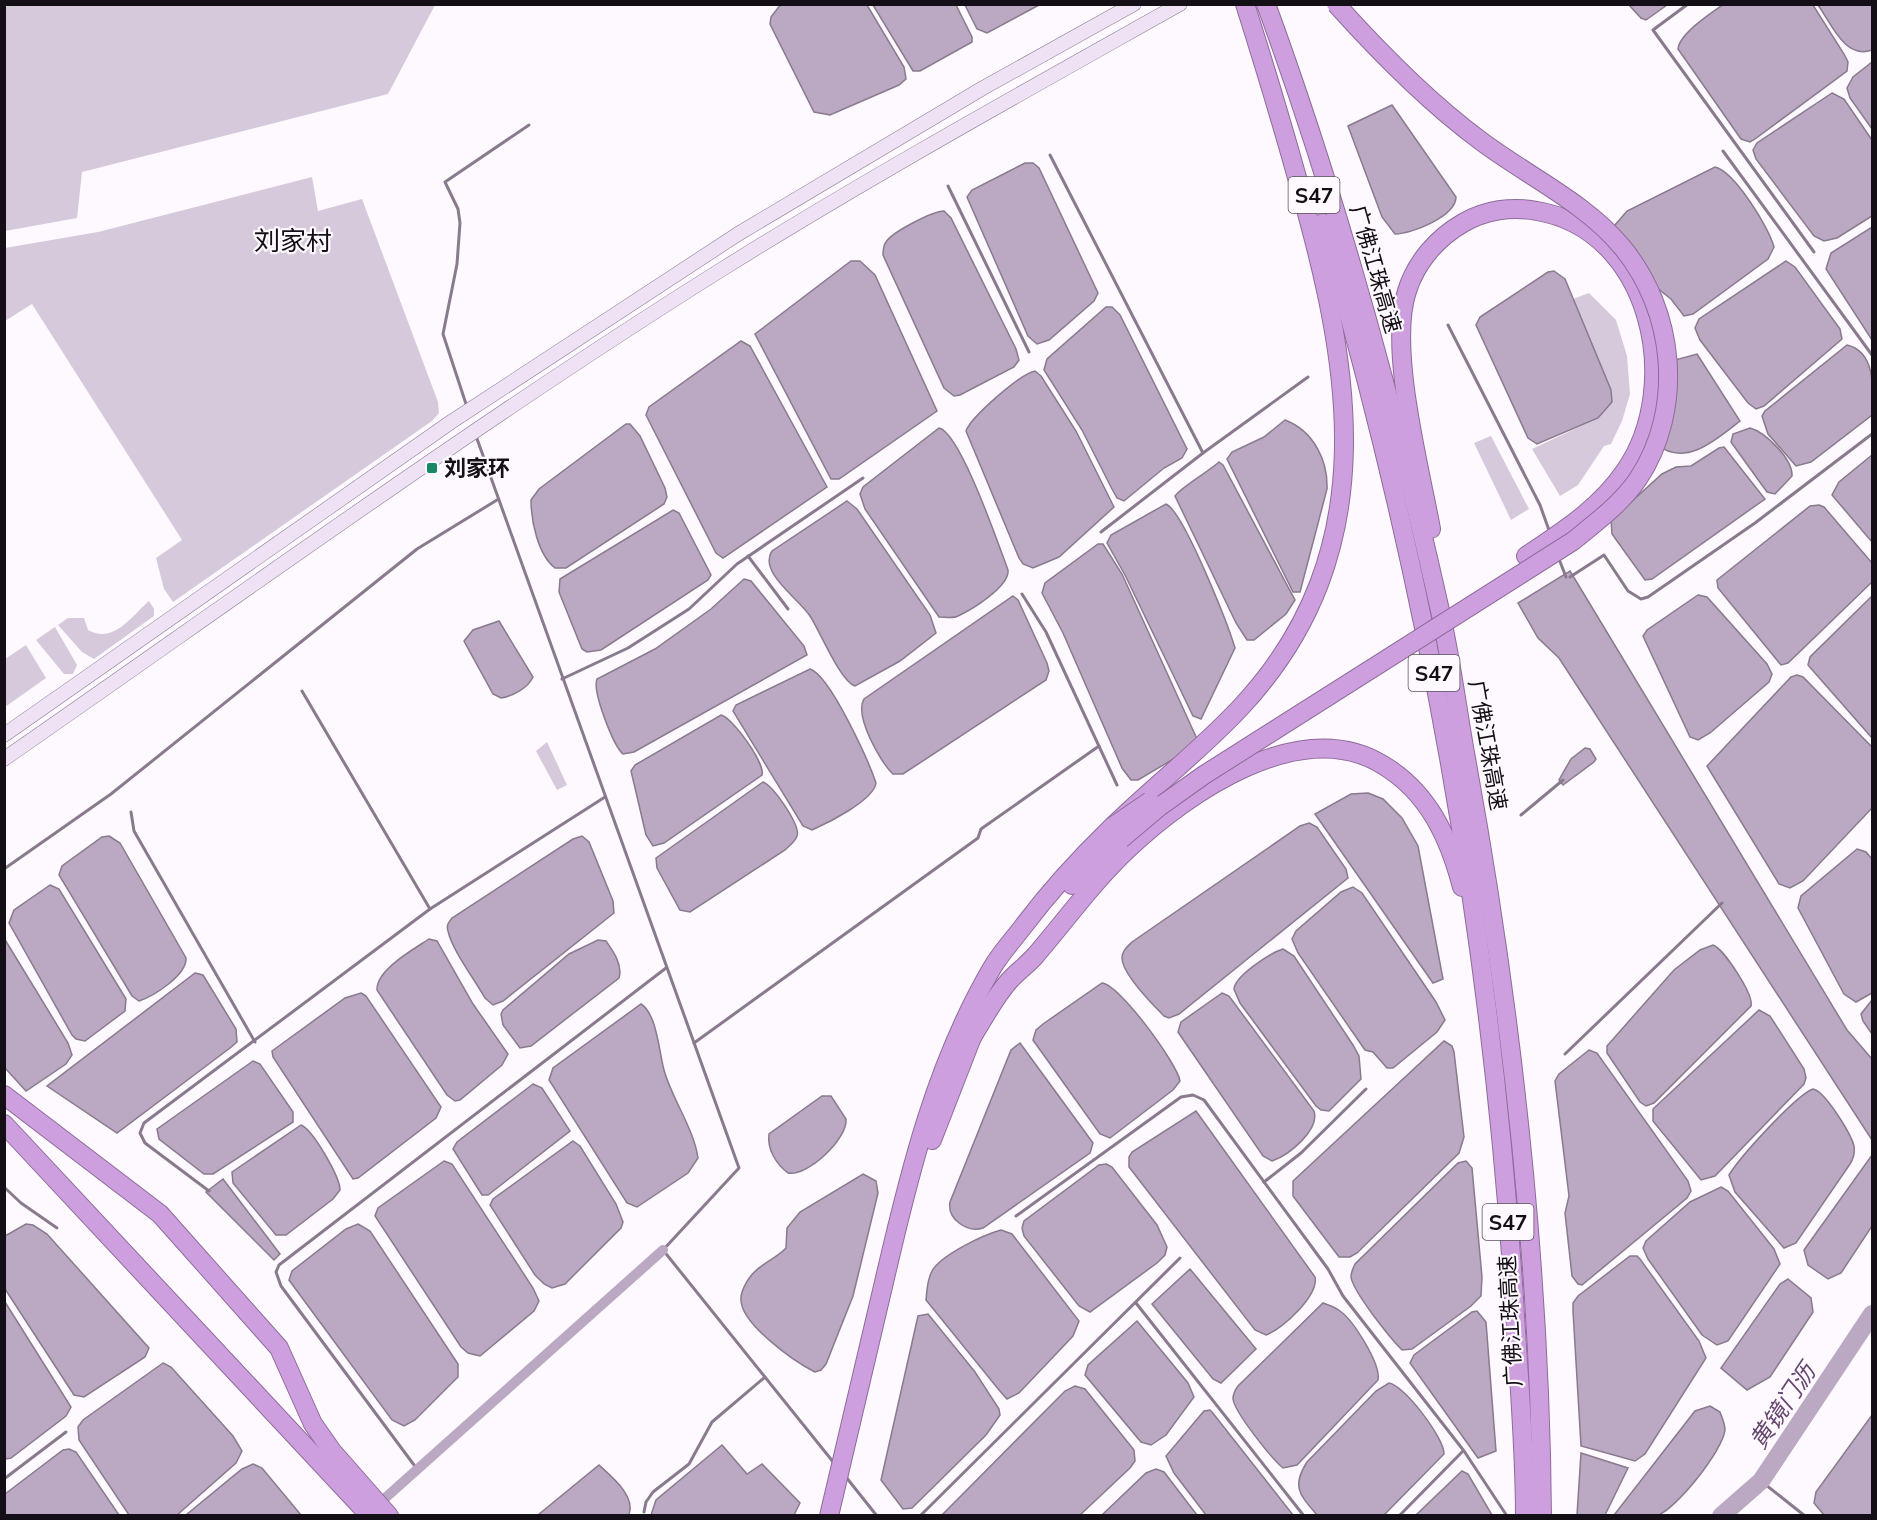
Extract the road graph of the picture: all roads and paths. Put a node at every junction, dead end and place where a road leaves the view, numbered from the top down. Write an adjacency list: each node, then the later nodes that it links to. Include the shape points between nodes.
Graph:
1 (1134, 4): 8 (main road, via 983,88 738,234 451,422)
2 (1180, 4): 9 (main road, via 846,193 722,270 462,439)
3 (1247, 4): 6 (highway, 广佛江珠高速 / S47); 10 (highway, bridge, via 1318,249 1334,324 1345,401 1344,477 1335,534 1317,585 1273,669)
4 (1266, 4): 6 (highway, 广佛江珠高速 / S47, via 1334,207)
5 (1336, 4): 10 (highway, bridge, via 1436,105 1481,142 1571,202 1621,246 1644,279 1667,343 1669,379 1663,418 1638,479 1608,513 1573,542 1204,775)
6 (1377, 387): 7 (highway, 广佛江珠高速 / S47); 11 (highway, 广佛江珠高速 / S47, via 1460,808)
7 (1442, 618): 10 (highway, bridge, via 1435,547 1405,382 1402,318 1406,292 1432,247 1472,218 1499,209 1553,214 1595,237 1612,254 1635,289 1649,321 1654,345 1654,394 1644,434 1626,471 1598,503 1535,551 1216,755); 16 (highway, 广佛江珠高速 / S47, via 1506,999 1528,1218)
8 (4, 735)
9 (4, 759)
10 (1120, 838): 11 (highway, via 1250,765 1297,750 1346,750 1373,758 1413,787 1446,838); 14 (highway, via 1068,889 1031,933 1001,978 969,1042 936,1124); 14 (highway, via 1049,892 994,964 959,1029 927,1112 904,1199)
11 (1482, 961): 16 (highway, 广佛江珠高速 / S47, via 1496,1073)
12 (4, 1095): 15 (highway, via 160,1214 279,1348 313,1424)
13 (4, 1124): 15 (highway)
14 (852, 1441): 19 (highway); 20 (highway)
15 (349, 1483): 17 (highway); 18 (highway)
16 (1533, 1485): 21 (highway, 广佛江珠高速 / S47); 22 (highway, 广佛江珠高速 / S47)
17 (370, 1515)
18 (389, 1515)
19 (829, 1515)
20 (839, 1515)
21 (1525, 1515)
22 (1542, 1515)

